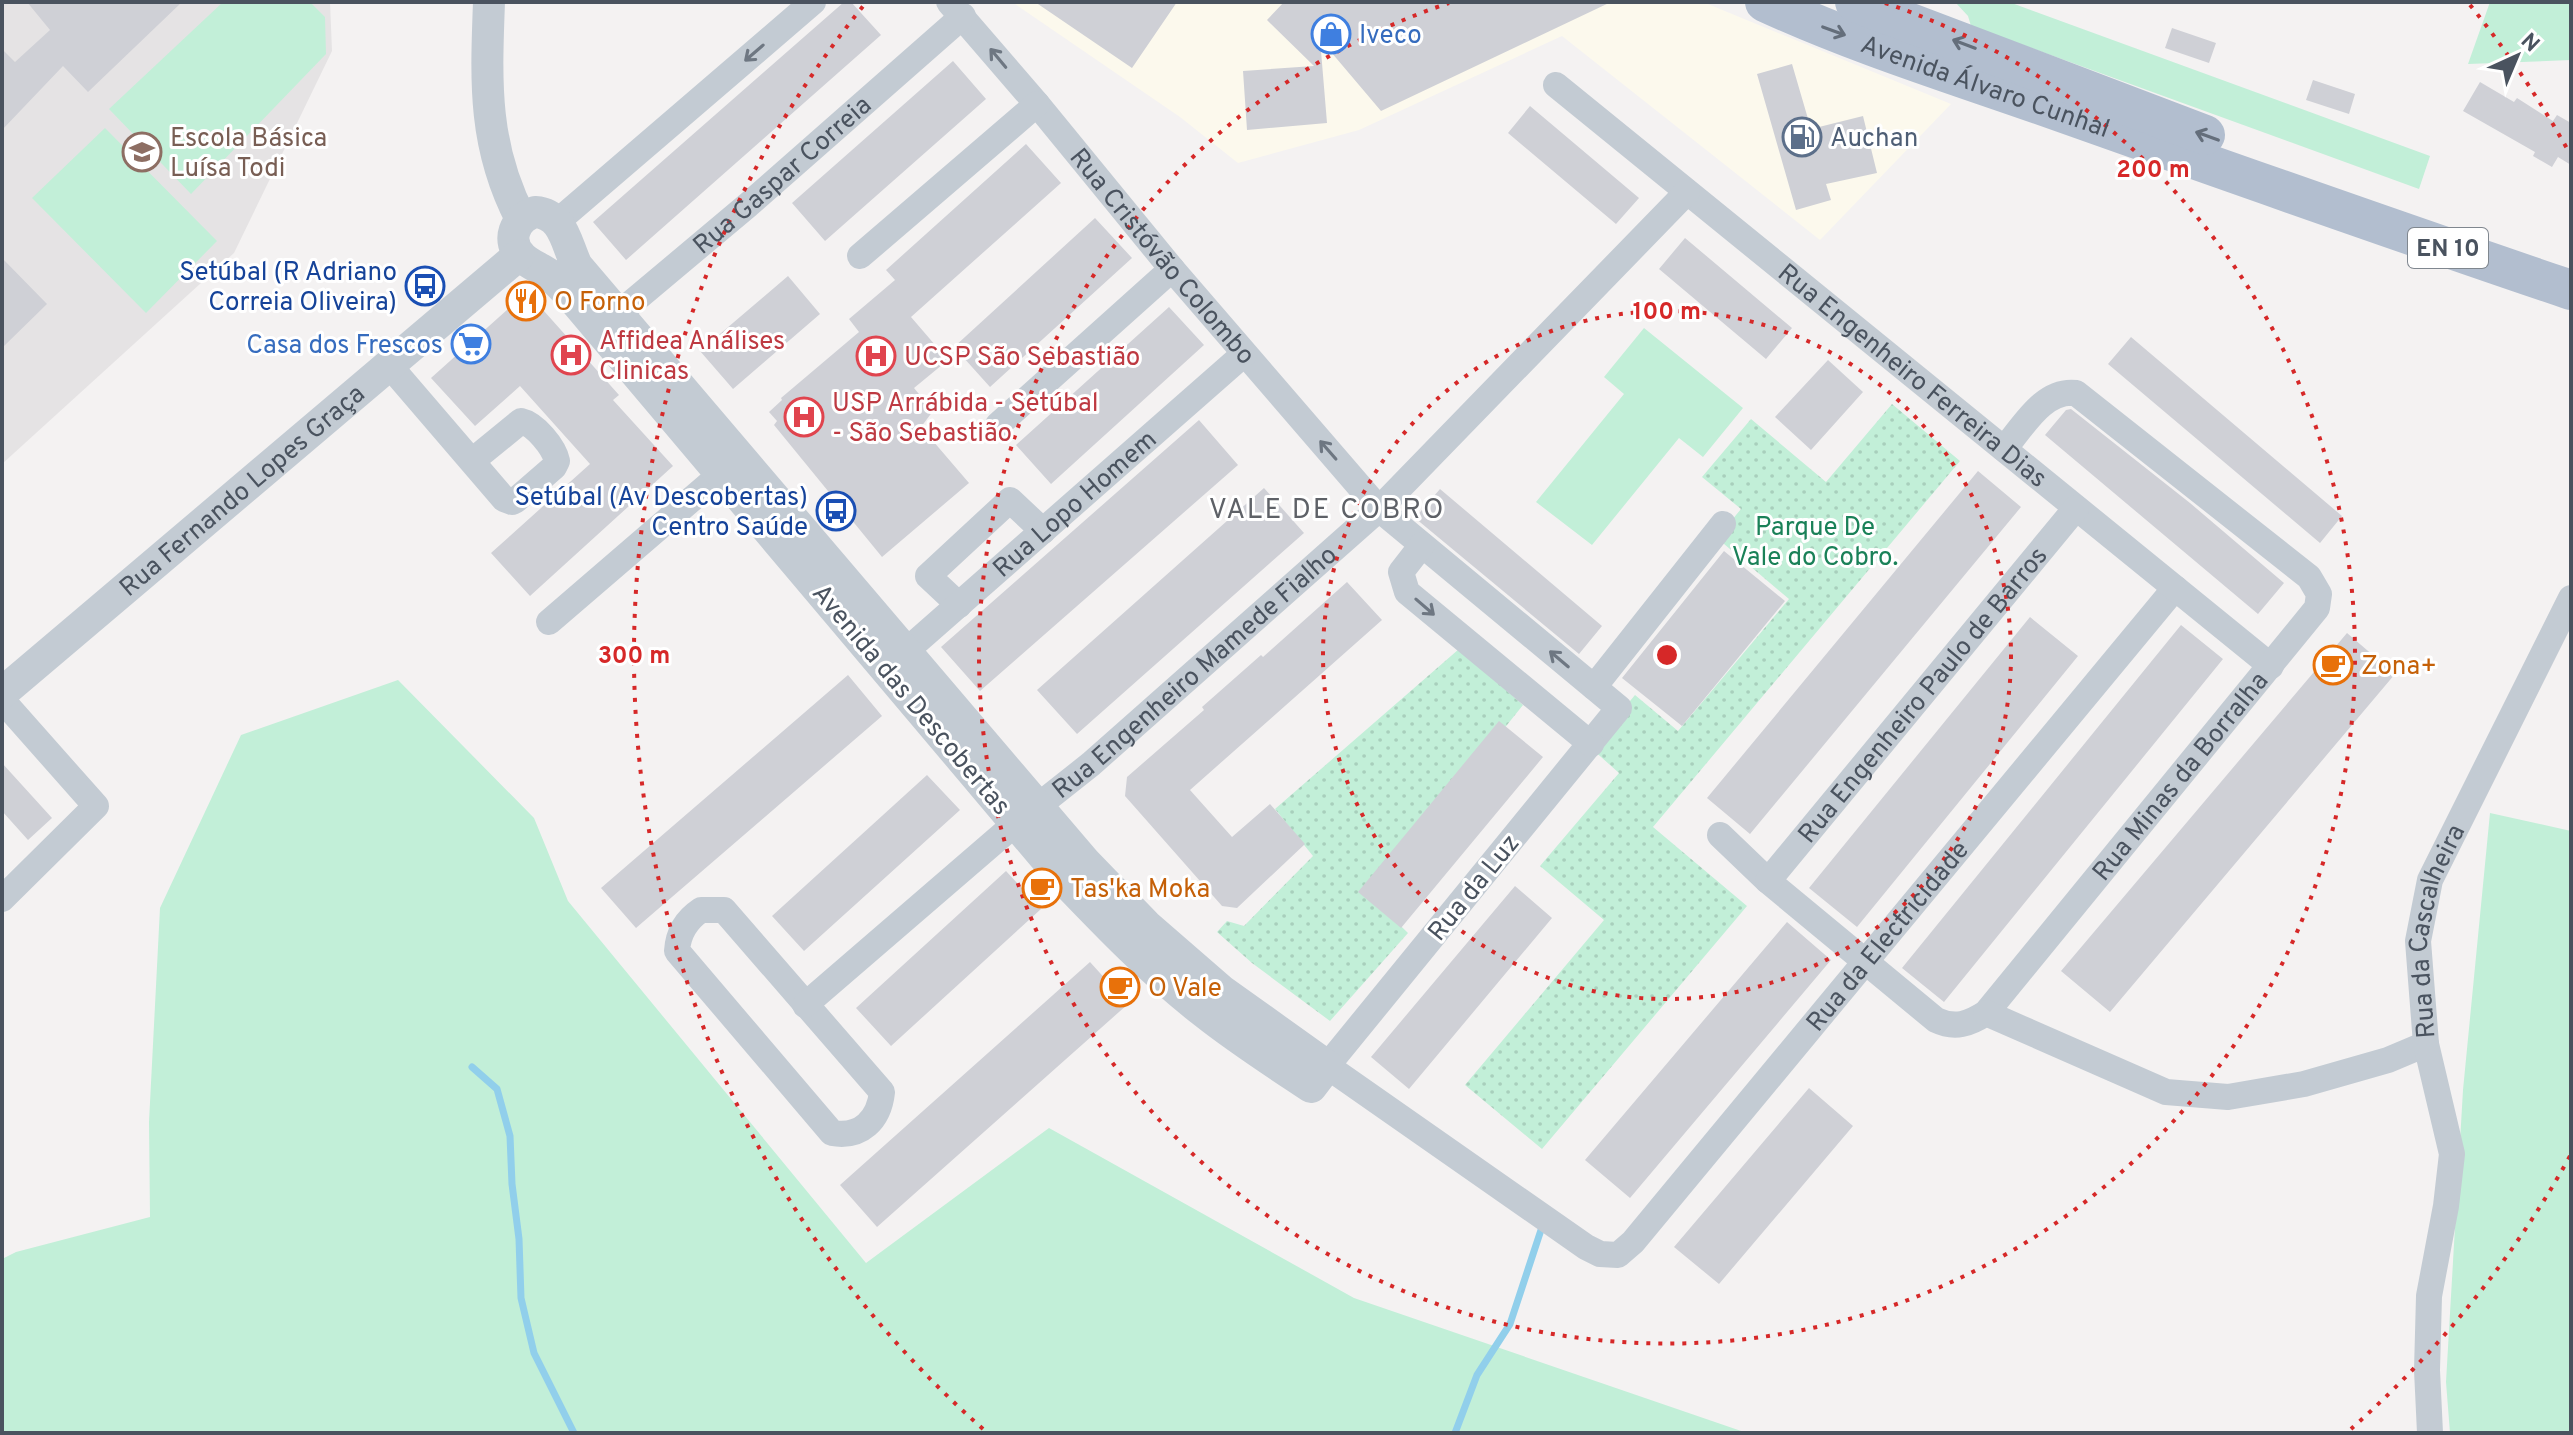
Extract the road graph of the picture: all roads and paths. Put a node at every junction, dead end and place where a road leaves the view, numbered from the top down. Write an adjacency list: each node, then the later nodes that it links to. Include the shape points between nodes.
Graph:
1 (489, 2): 9 (street, via 491,138)
2 (813, 2): 10 (street, one-way to 10)
3 (1765, 2): 15 (main road, Avenida Álvaro Cunhal / EN 10, one-way to 15, via 1919,62)
4 (1855, 2): 13 (main road, Avenida Álvaro Cunhal / EN 10, one-way to 4, via 2203,134)
5 (956, 9): 7 (street, Rua Cristóvão Colombo, one-way to 5); 16 (street, Rua Gaspar Correia, via 736,215)
6 (1556, 85): 8 (street, Rua Engenheiro Ferreira Dias)
7 (1037, 104): 11 (street); 14 (street, Rua Cristóvão Colombo)
8 (1687, 192): 20 (street, Rua Engenheiro Ferreira Dias); 24 (street, Rua Engenheiro Mamede Fialho)
9 (521, 219): 10 (street, via 535,212 552,216); 12 (street, via 513,237)
10 (561, 227): 12 (street, via 564,241 557,256 542,263); 16 (street, Avenida das Descobertas)
11 (860, 256)
12 (522, 257): 16 (street, Avenida das Descobertas); 18 (street, Rua Fernando Lopes Graça)
13 (2571, 264)
14 (1172, 269): 17 (street, Rua Cristóvão Colombo); 19 (street)
15 (2571, 290)
16 (609, 321): 22 (street, Avenida das Descobertas); 32 (street, Avenida das Descobertas)
17 (1244, 354): 24 (street, Rua Cristóvão Colombo, one-way to 17); 26 (street, Rua Lopo Homem)
18 (389, 365): 21 (street); 35 (street, Rua Fernando Lopes Graça)
19 (998, 425)
20 (2004, 449): 23 (street, Rua Engenheiro Ferreira Dias); 33 (street, Rua Minas da Borralha, via 2046,400 2065,391 2076,393 2309,577 2319,594 2317,608)
21 (472, 461)
22 (721, 474): 31 (street); 39 (street, Avenida das Descobertas)
23 (2076, 508): 28 (street, Rua Engenheiro Ferreira Dias); 41 (street, Rua Engenheiro Paulo de Barros)
24 (1379, 509): 27 (street, Rua Cristóvão Colombo); 39 (street, Rua Engenheiro Mamede Fialho, via 1091,764)
25 (1723, 524): 34 (street)
26 (1043, 531): 30 (street, Rua Lopo Homem); 30 (street, via 1010,500 928,576)
27 (1422, 545): 34 (street, Rua Cristóvão Colombo, one-way to 27); 38 (street, one-way to 38, via 1401,572 1407,592)
28 (2175, 588): 33 (street, Rua Engenheiro Ferreira Dias); 43 (street, Rua da Electricidade)
29 (2571, 598): 46 (street, Rua da Cascalheira, via 2430,880 2418,941)
30 (959, 605): 32 (street, Rua Lopo Homem)
31 (549, 622)
32 (906, 651): 39 (street, Avenida das Descobertas)
33 (2271, 666): 45 (street, Rua Minas da Borralha)
34 (1594, 687): 37 (street, Rua Cristóvão Colombo)
35 (2, 693)
36 (2, 700): 42 (street, via 96,806)
37 (1619, 708): 38 (street, Rua da Luz)
38 (1591, 744): 47 (street, Rua da Luz)
39 (1027, 814): 44 (street, Rua Engenheiro Mamede Fialho); 47 (street, Avenida das Descobertas, via 1062,878 1159,975 1311,1087)
40 (1720, 835): 41 (street)
41 (1768, 881): 43 (street)
42 (5, 890)
43 (1866, 962): 45 (street, via 1936,1020 1957,1026); 47 (street, Rua da Electricidade, via 1618,1255 1586,1247)
44 (805, 1005): 44 (street, via 882,1092 879,1111 852,1134 832,1133 677,951 690,917 701,910 724,910)
45 (1986, 1013): 46 (street, via 2166,1092 2228,1097 2304,1084)
46 (2426, 1044): 48 (street, Rua da Cascalheira, via 2452,1154 2429,1296)
47 (1327, 1066)
48 (2430, 1433)

